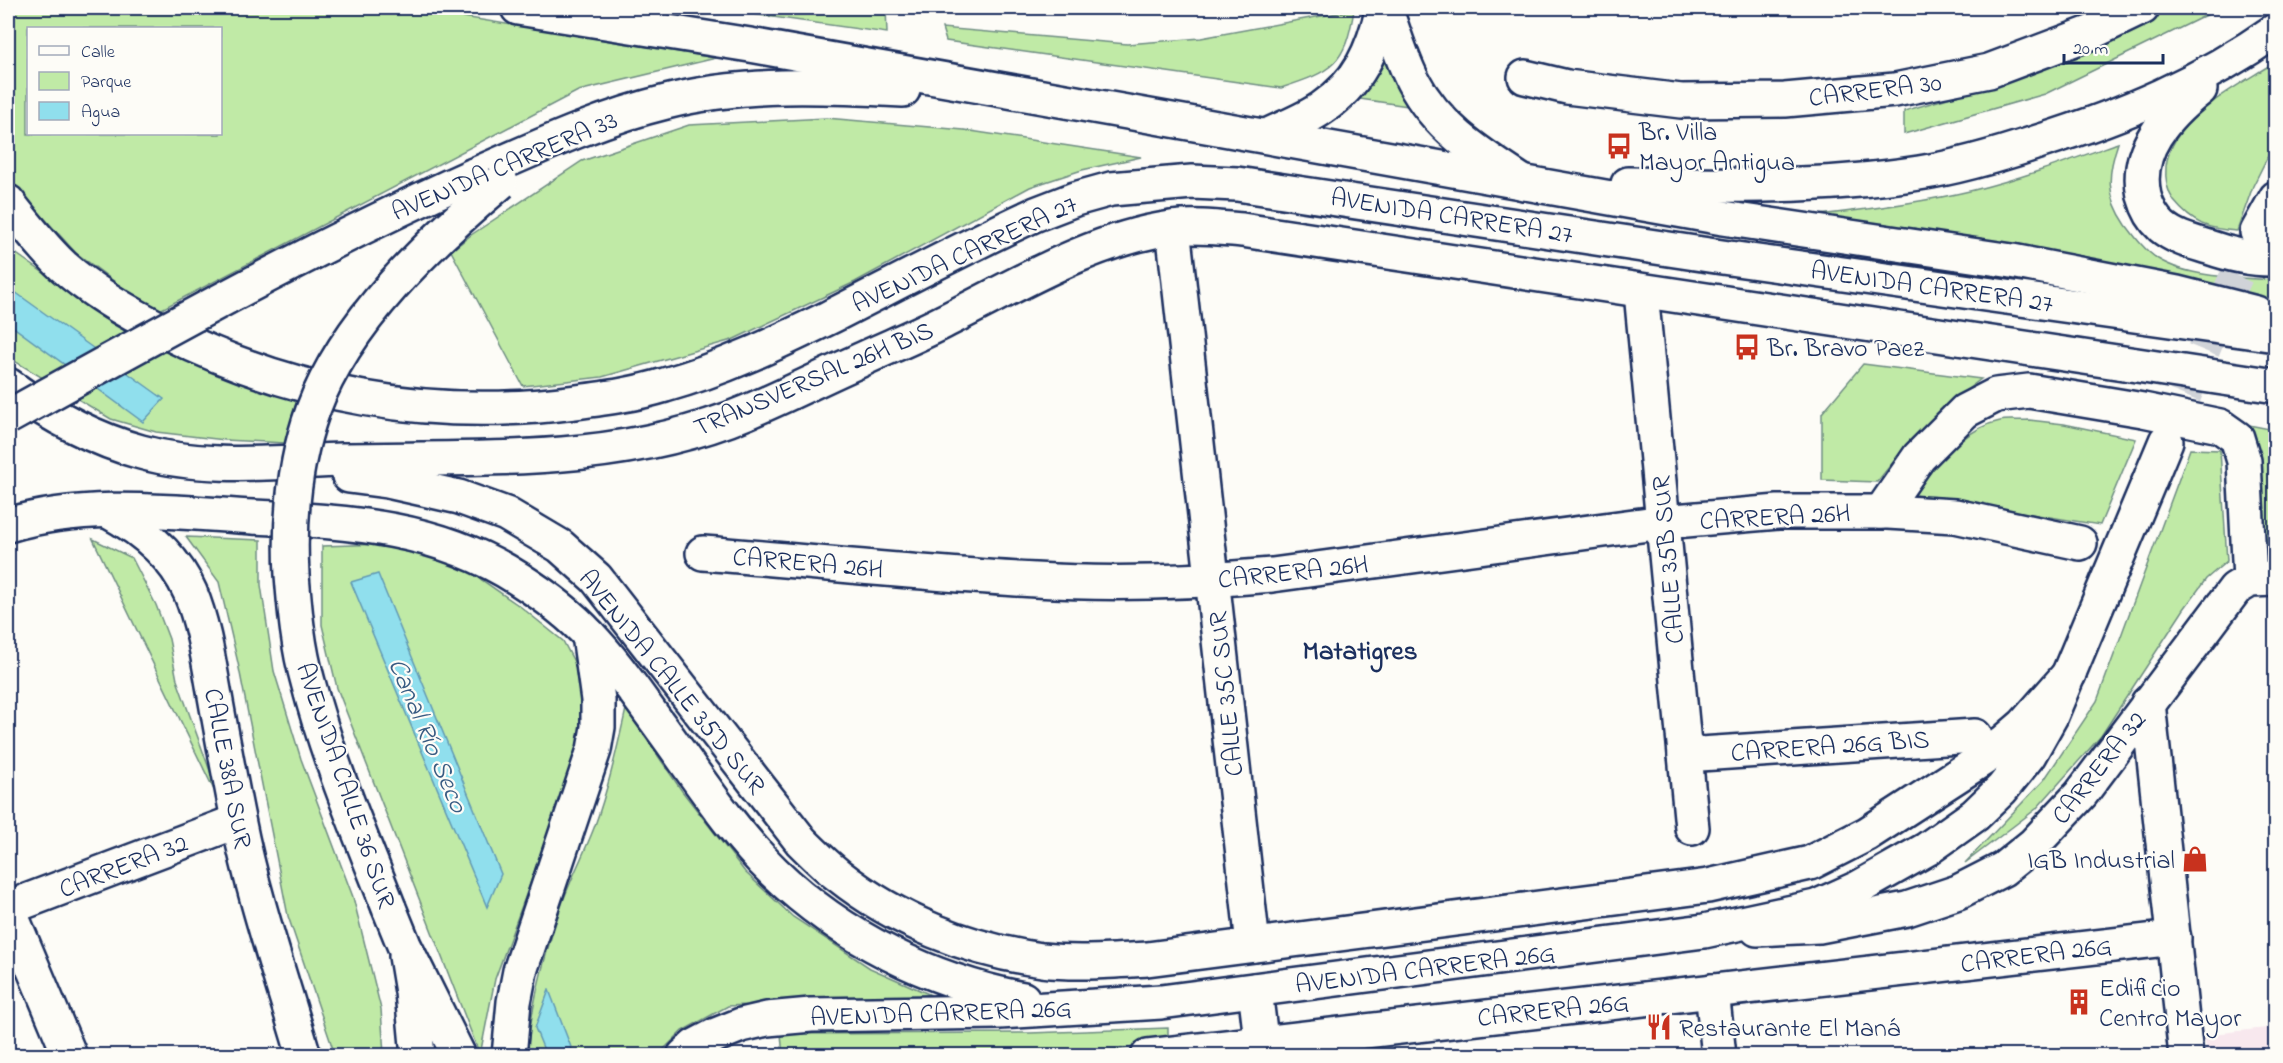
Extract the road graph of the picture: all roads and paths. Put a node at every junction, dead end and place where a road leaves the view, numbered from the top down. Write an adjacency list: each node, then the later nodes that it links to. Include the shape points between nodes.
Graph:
1 (518, 8): 4 (main road, AVENIDA CARRERA 27)
2 (1384, 8): 9 (main road, via 1367,59 1345,88 1321,109); 11 (main road, via 1413,81 1432,112 1468,146)
3 (2142, 8): 6 (main road, CARRERA 30, via 2090,33 1989,71 1895,90 1785,100 1681,101 1567,87)
4 (613, 16): 7 (main road, AVENIDA CARRERA 27)
5 (2264, 38): 11 (main road, via 2201,78 2157,100 1982,160 1920,173 1784,186); 17 (main road, via 2185,101 2165,123 2146,152 2142,184 2147,207 2162,226 2181,238 2221,252)
6 (1525, 77)
7 (1048, 97): 8 (main road, AVENIDA CARRERA 33, via 857,87 764,87 665,102); 9 (main road, AVENIDA CARRERA 27)
8 (563, 136): 10 (main road, AVENIDA CALLE 36 SUR)
9 (1267, 136): 11 (main road, AVENIDA CARRERA 27)
10 (487, 178): 24 (main road, AVENIDA CARRERA 33, bridge, via 386,214); 45 (main road, AVENIDA CALLE 36 SUR, bridge, via 360,326 328,377 303,444 293,499 291,543 298,644 328,749)
11 (1524, 183): 20 (main road, AVENIDA CARRERA 27, via 1723,218 2045,266)
12 (2276, 198): 16 (main road)
13 (8, 202): 18 (main road, AVENIDA CARRERA 27)
14 (8, 223): 18 (main road)
15 (1173, 228): 19 (main road, AVENIDA CARRERA 27, via 1242,230); 26 (main road, TRANSVERSAL 26H BIS, via 1122,238 1082,253 924,332 747,413 645,444 585,454); 33 (main road, CALLE 35C SUR)
16 (2257, 232)
17 (2276, 259)
18 (63, 266): 21 (main road, AVENIDA CARRERA 27, via 137,317 238,365 350,397 460,409 560,405 665,386 773,345 1036,214 1111,189 1191,182 1314,194 1722,257)
19 (1641, 292): 23 (main road, AVENIDA CARRERA 27); 29 (main road, CALLE 35B SUR)
20 (2276, 318)
21 (2276, 335)
22 (8, 385): 26 (main road, via 70,424 142,452 176,459)
23 (2276, 387)
24 (8, 417)
25 (2166, 441): 36 (main road, AVENIDA CARRERA 26G)
26 (255, 462): 47 (main road, AVENIDA CALLE 35D SUR, via 387,481 459,497 506,514 560,546 596,578 801,841 837,875 877,903 923,926)
27 (108, 511): 30 (main road, via 65,513); 35 (main road, via 350,522 405,532 458,547 518,578); 40 (main road, CALLE 38A SUR, via 148,536 178,570 191,594 207,652)
28 (1881, 512): 29 (main road, CARRERA 26H, via 1778,512); 31 (main road, CARRERA 26H, via 1955,516); 34 (main road, CARRERA 26H, via 1919,457 1965,411 1996,395 2029,391 2143,410 2220,426 2237,438)
29 (1663, 522): 33 (main road, CARRERA 26H, via 1284,574); 39 (main road, CALLE 35B SUR)
30 (8, 525)
31 (2080, 543)
32 (703, 553): 33 (main road, CARRERA 26H, via 1036,580)
33 (1213, 580): 46 (main road, CALLE 35C SUR)
34 (2263, 580): 37 (main road, CARRERA 32, via 2235,589)
35 (590, 635): 50 (main road, AVENIDA CALLE 35D SUR, via 734,826 773,872 825,916 883,951 942,977 997,994); 56 (main road, via 598,727 582,789 520,971)
36 (2069, 674): 43 (main road, AVENIDA CARRERA 26G, via 2029,755 2002,789 1975,815 1928,849 1816,907); 46 (main road, AVENIDA CARRERA 26G, via 2024,725 1989,755 1867,834 1810,863 1708,886)
37 (2148, 703): 43 (main road, CARRERA 32, via 2059,820 2003,869 1907,909 1819,926); 44 (main road)
38 (1975, 736): 39 (main road, CARRERA 26G BIS)
39 (1685, 755): 41 (main road, CALLE 35B SUR)
40 (238, 821): 42 (main road, CARRERA 32); 53 (main road, CALLE 38A SUR, via 261,916)
41 (1692, 828)
42 (8, 908): 52 (main road)
43 (1704, 931): 48 (main road, AVENIDA CARRERA 26G)
44 (2174, 938): 49 (main road, CARRERA 26G); 60 (main road)
45 (404, 945): 54 (main road); 55 (main road, AVENIDA CALLE 36 SUR)
46 (1254, 945): 47 (main road, AVENIDA CARRERA 26G, via 1091,962 1044,960)
47 (988, 950)
48 (1255, 990): 50 (main road, AVENIDA CARRERA 26G); 51 (main road)
49 (1712, 991): 51 (main road, CARRERA 26G); 59 (main road)
50 (1072, 1008): 57 (main road, AVENIDA CARRERA 26G, via 767,1019 716,1035)
51 (1262, 1049): 58 (main road, CARRERA 26G)
52 (70, 1056)
53 (304, 1056)
54 (418, 1056)
55 (459, 1056)
56 (509, 1056)
57 (684, 1056)
58 (1148, 1056)
59 (1719, 1056)
60 (2186, 1056)

